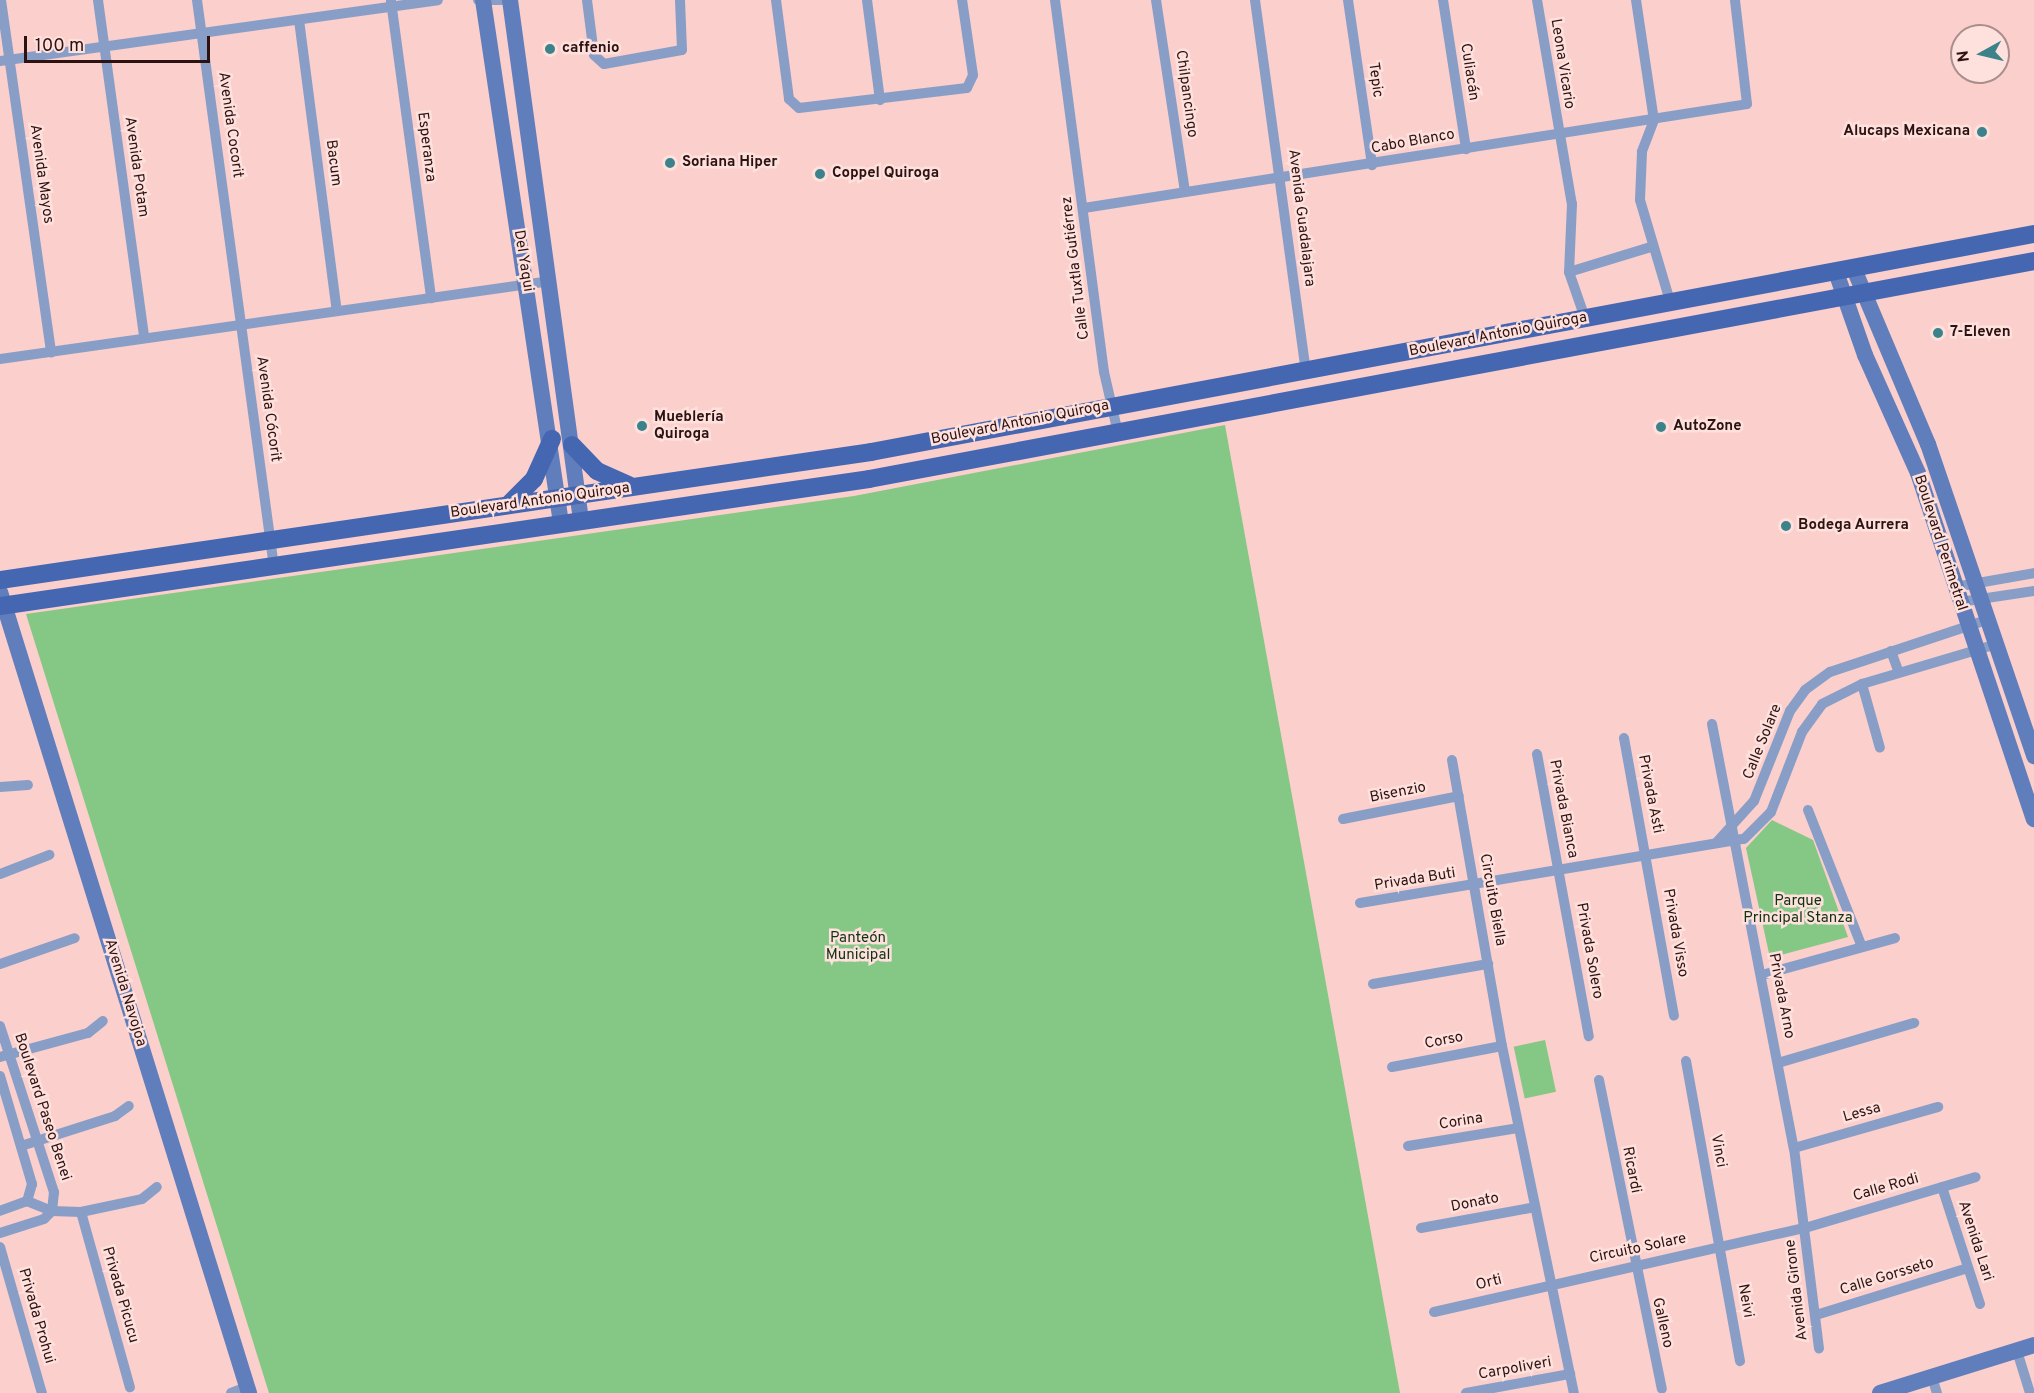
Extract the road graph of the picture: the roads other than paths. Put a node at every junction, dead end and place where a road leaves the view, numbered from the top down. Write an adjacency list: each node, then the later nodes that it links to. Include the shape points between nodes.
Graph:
1 (1, 0): 25 (street, Avenida Mayos)
2 (98, 0): 24 (street, Avenida Potam)
3 (197, 0): 23 (street, Avenida Cocorit)
4 (438, 0): 21 (street)
5 (503, 0): 20 (street)
6 (510, 0): 41 (street, Del Yaqui)
7 (588, 0): 8 (street, via 594,55 604,64 682,50)
8 (680, 0)
9 (776, 0): 26 (street, via 793,106)
10 (867, 0): 26 (street)
11 (962, 0): 26 (street, via 972,83 961,89)
12 (1055, 0): 33 (street, Calle Tuxtla Gutiérrez)
13 (1156, 0): 32 (street, Chilpancingo)
14 (1255, 0): 31 (street, Avenida Guadalajara)
15 (1348, 0): 30 (street, Tepic)
16 (1443, 0): 29 (street, Culiacán)
17 (1537, 0): 28 (street, Leona Vicario)
18 (1636, 0): 27 (street)
19 (1735, 0): 27 (street, Cabo Blanco, via 1747,104)
20 (482, 1): 42 (street, Del Yaqui)
21 (392, 4): 22 (street); 44 (street, Esperanza)
22 (299, 20): 23 (street); 47 (street, Bacum)
23 (202, 33): 24 (street); 36 (street, Avenida Cocorit)
24 (105, 47): 25 (street); 50 (street, Avenida Potam)
25 (5, 60): 51 (street, Avenida Mayos)
26 (880, 100)
27 (1654, 120): 28 (street, Cabo Blanco); 35 (street, via 1642,152 1639,186)
28 (1558, 134): 29 (street, Cabo Blanco); 39 (street, Leona Vicario, via 1572,204)
29 (1466, 149): 30 (street, Cabo Blanco)
30 (1372, 165): 31 (street, Cabo Blanco)
31 (1280, 177): 32 (street, Cabo Blanco); 53 (street, Avenida Guadalajara)
32 (1185, 192): 33 (street, Cabo Blanco)
33 (1084, 208): 54 (street, Calle Tuxtla Gutiérrez)
34 (2034, 234): 38 (main road, Boulevard Antonio Quiroga)
35 (1651, 247): 39 (street); 46 (street)
36 (233, 255): 49 (street, Avenida Cócorit)
37 (2034, 261): 43 (main road, Boulevard Antonio Quiroga)
38 (1854, 268): 40 (main road, Boulevard Antonio Quiroga); 43 (street, Boulevard Perimetral)
39 (1569, 272): 48 (street)
40 (1836, 272): 45 (street, Boulevard Perimetral); 46 (main road, Boulevard Antonio Quiroga)
41 (550, 281): 42 (street); 57 (street, Del Yaqui)
42 (526, 284): 44 (street); 56 (street, Del Yaqui)
43 (1863, 293): 45 (main road, Boulevard Antonio Quiroga); 68 (street, Boulevard Perimetral, via 1928,444)
44 (430, 298): 47 (street)
45 (1842, 298): 55 (main road, Boulevard Antonio Quiroga); 70 (street, Boulevard Perimetral, via 1918,473)
46 (1670, 301): 48 (main road, Boulevard Antonio Quiroga)
47 (337, 311): 49 (street)
48 (1585, 318): 53 (main road, Boulevard Antonio Quiroga)
49 (242, 323): 50 (street); 64 (street, Avenida Cócorit)
50 (144, 338): 51 (street)
51 (51, 352): 52 (street)
52 (0, 358)
53 (1306, 372): 54 (main road, Boulevard Antonio Quiroga)
54 (1110, 405): 55 (street, Calle Tuxtla Gutiérrez); 58 (main road, Boulevard Antonio Quiroga, via 871,452)
55 (1118, 433): 62 (main road, Boulevard Antonio Quiroga, via 869,479)
56 (552, 439): 60 (street, Del Yaqui); 61 (main road, via 534,479)
57 (572, 444): 58 (main road, via 612,481); 59 (street, Del Yaqui)
58 (636, 487): 59 (main road, Boulevard Antonio Quiroga)
59 (578, 494): 60 (main road, Boulevard Antonio Quiroga); 62 (street, Del Yaqui)
60 (559, 498): 61 (main road, Boulevard Antonio Quiroga); 63 (street, Del Yaqui)
61 (508, 505): 64 (main road, Boulevard Antonio Quiroga)
62 (581, 520): 63 (main road, Boulevard Antonio Quiroga)
63 (561, 523): 65 (main road, Boulevard Antonio Quiroga)
64 (270, 539): 65 (street, Avenida Cócorit); 67 (main road, Boulevard Antonio Quiroga)
65 (274, 567): 72 (main road, Boulevard Antonio Quiroga)
66 (2034, 573): 68 (street)
67 (0, 580)
68 (1974, 583): 70 (street); 71 (street, Boulevard Perimetral)
69 (2034, 591): 71 (street)
70 (1957, 594): 71 (street); 74 (street, Boulevard Perimetral)
71 (1979, 600): 73 (street, Boulevard Perimetral)
72 (1, 601): 159 (street, Avenida Navojoa)
73 (1986, 620): 74 (street, Calle Solare); 75 (street, Boulevard Perimetral)
74 (1968, 626): 76 (street, Calle Solare); 77 (street, Boulevard Perimetral)
75 (1994, 645): 77 (street); 86 (street, Boulevard Perimetral)
76 (1892, 651): 78 (street); 79 (street, Calle Solare)
77 (1976, 651): 78 (street); 92 (street, Boulevard Perimetral)
78 (1899, 673): 80 (street)
79 (1818, 680): 81 (street); 88 (street, Calle Solare, via 1790,711)
80 (1862, 684): 81 (street); 84 (street)
81 (1829, 699): 89 (street, via 1808,721)
82 (1712, 724): 97 (street, Privada Arno)
83 (1624, 738): 101 (street, Privada Asti)
84 (1880, 748)
85 (1537, 754): 102 (street, Privada Bianca)
86 (2034, 756)
87 (1452, 760): 93 (street, Circuito Biella)
88 (1770, 766): 89 (street); 97 (street, Calle Solare, via 1754,801)
89 (1789, 772): 98 (street, via 1765,821)
90 (28, 785): 91 (street)
91 (0, 787)
92 (2027, 789): 96 (street, Boulevard Perimetral)
93 (1459, 796): 95 (street, Bisenzio); 104 (street, Circuito Biella)
94 (1808, 810): 108 (street)
95 (1343, 819)
96 (2034, 819)
97 (1733, 828): 98 (street, Privada Arno); 99 (street, Calle Solare)
98 (1735, 842): 99 (street); 111 (street, Privada Arno)
99 (1716, 843): 101 (street)
100 (49, 855): 103 (street)
101 (1646, 856): 102 (street); 113 (street, Privada Visso)
102 (1560, 871): 104 (street); 117 (street, Privada Solero)
103 (0, 874)
104 (1475, 886): 105 (street, Privada Buti); 110 (street, Circuito Biella)
105 (1360, 903)
106 (75, 938): 109 (street)
107 (1895, 938): 108 (street)
108 (1862, 947): 111 (street)
109 (0, 964)
110 (1488, 964): 112 (street); 118 (street, Circuito Biella)
111 (1762, 975): 121 (street, Privada Arno)
112 (1373, 984)
113 (1674, 1016)
114 (103, 1022): 119 (street, via 88,1033)
115 (1914, 1023): 121 (street)
116 (0, 1026): 119 (street, Boulevard Paseo Benei)
117 (1588, 1036)
118 (1502, 1046): 122 (street, Corso); 127 (street)
119 (5, 1055): 128 (street, Boulevard Paseo Benei)
120 (1686, 1061): 143 (street, Vinci)
121 (1778, 1063): 131 (street)
122 (1392, 1066)
123 (0, 1076): 129 (street, Boulevard Paseo Benei)
124 (1599, 1080): 145 (street, Ricardi)
125 (129, 1106): 128 (street, via 115,1116)
126 (1938, 1107): 131 (street, Lessa)
127 (1518, 1128): 130 (street, Corina); 136 (street)
128 (38, 1140): 129 (street); 138 (street, Boulevard Paseo Benei, via 54,1192)
129 (21, 1146): 135 (street, Boulevard Paseo Benei, via 32,1184)
130 (1408, 1146)
131 (1794, 1148): 141 (street)
132 (1976, 1177): 134 (street, Calle Rodi)
133 (157, 1187): 139 (street, via 142,1199)
134 (1942, 1187): 141 (street, Calle Rodi); 146 (street, Avenida Lari)
135 (27, 1201): 137 (street); 138 (street)
136 (1535, 1207): 140 (street, Donato); 147 (street)
137 (0, 1211)
138 (52, 1211): 139 (street); 142 (street)
139 (81, 1212): 157 (street, Privada Picucu)
140 (1421, 1228)
141 (1805, 1228): 143 (street, Circuito Solare); 150 (street, Avenida Girone)
142 (0, 1233)
143 (1720, 1246): 145 (street, Circuito Solare); 154 (street, Neivi)
144 (0, 1247): 160 (street, Privada Prohui)
145 (1634, 1264): 147 (street, Circuito Solare); 158 (street, Galleno)
146 (1968, 1268): 148 (street, Avenida Lari); 150 (street, Calle Gorsseto)
147 (1550, 1284): 149 (street, Orti); 155 (street)
148 (1980, 1304)
149 (1434, 1312)
150 (1816, 1315): 152 (street, Avenida Girone)
151 (2034, 1345): 153 (street)
152 (1819, 1348)
153 (2017, 1351): 156 (street); 165 (street)
154 (1740, 1361)
155 (1570, 1374): 161 (street, Carpoliveri); 162 (street)
156 (1932, 1377): 163 (street); 164 (street)
157 (130, 1387)
158 (1662, 1389)
159 (242, 1391)
160 (42, 1393)
161 (1466, 1393)
162 (1574, 1393)
163 (1880, 1393)
164 (1937, 1393)
165 (2030, 1393)

